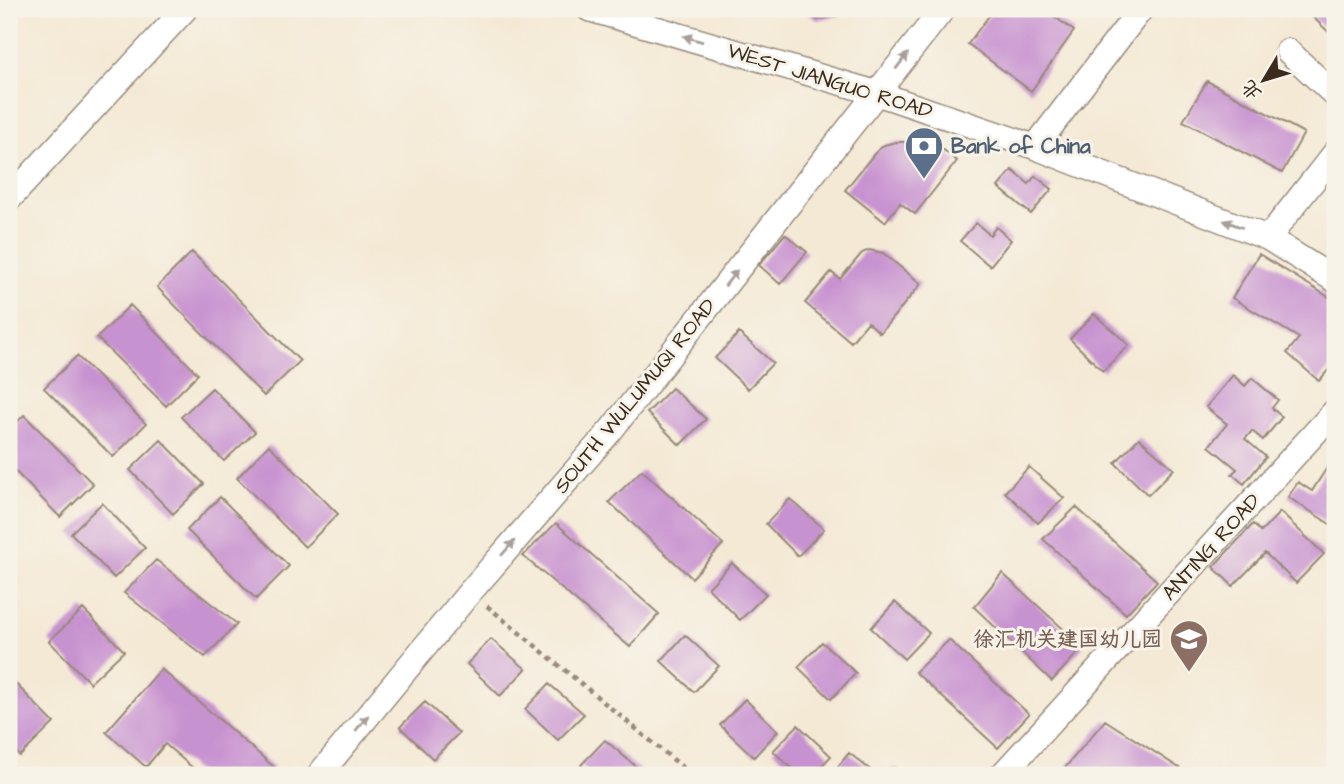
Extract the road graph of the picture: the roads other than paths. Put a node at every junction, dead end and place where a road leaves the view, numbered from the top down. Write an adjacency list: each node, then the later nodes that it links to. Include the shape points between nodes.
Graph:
1 (185, 9): 10 (street)
2 (589, 9): 6 (street, WEST JIANGUO ROAD, one-way to 2)
3 (943, 9): 6 (street, SOUTH WULUMUQI ROAD, one-way to 3)
4 (1141, 9): 8 (street)
5 (1288, 51): 7 (street)
6 (876, 93): 8 (street, WEST JIANGUO ROAD); 14 (street, SOUTH WULUMUQI ROAD, one-way to 6, via 611,430)
7 (1335, 95)
8 (1035, 146): 11 (street, WEST JIANGUO ROAD, one-way to 8)
9 (1335, 153): 11 (street)
10 (9, 199)
11 (1268, 237): 12 (street, WEST JIANGUO ROAD)
12 (1335, 280)
13 (1335, 411): 15 (street, ANTING ROAD)
14 (319, 775)
15 (1002, 775)

